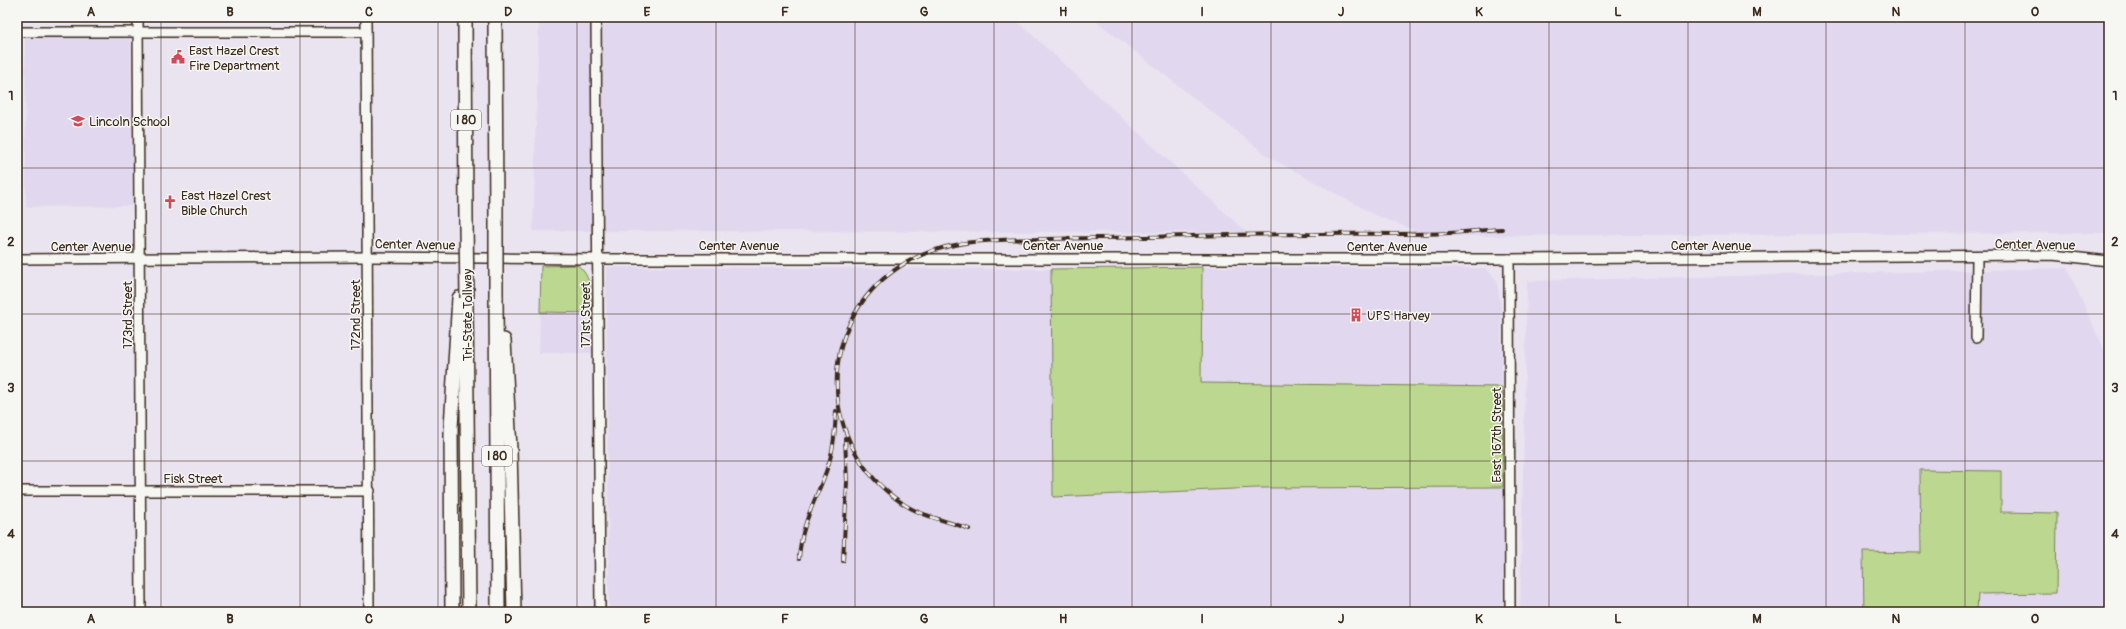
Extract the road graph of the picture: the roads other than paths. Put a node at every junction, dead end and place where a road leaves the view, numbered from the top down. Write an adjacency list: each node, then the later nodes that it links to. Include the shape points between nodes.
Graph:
1 (138, 17): 7 (street, 173rd Street)
2 (366, 17): 8 (street, 172nd Street)
3 (465, 17): 16 (highway, Tri-State Tollway / I 80, bridge, via 466,226)
4 (495, 17): 17 (highway, I 80, bridge)
5 (596, 17): 13 (street, 171st Street)
6 (17, 32): 7 (street)
7 (138, 32): 8 (street); 11 (street, 173rd Street)
8 (366, 32): 10 (street, 172nd Street)
9 (1977, 256): 14 (street, Center Avenue); 15 (street, Center Avenue, via 2052,255); 18 (street)
10 (368, 257): 11 (street, Center Avenue); 13 (street, Center Avenue); 21 (street, 172nd Street)
11 (139, 258): 12 (street, Center Avenue); 20 (street, 173rd Street)
12 (17, 259)
13 (598, 259): 14 (street, Center Avenue); 28 (street, 171st Street)
14 (1509, 259): 29 (street, East 167th Street)
15 (2109, 261)
16 (463, 298): 24 (highway, via 451,427); 25 (highway, Tri-State Tollway / I 80)
17 (496, 298): 26 (highway, I 80); 27 (highway, via 505,352 508,394)
18 (1976, 338)
19 (17, 491): 20 (street, Fisk Street)
20 (141, 491): 21 (street, Fisk Street); 22 (street, 173rd Street)
21 (370, 491): 23 (street, 172nd Street)
22 (141, 612)
23 (369, 612)
24 (452, 612)
25 (469, 612)
26 (498, 612)
27 (514, 612)
28 (600, 612)
29 (1510, 612)

